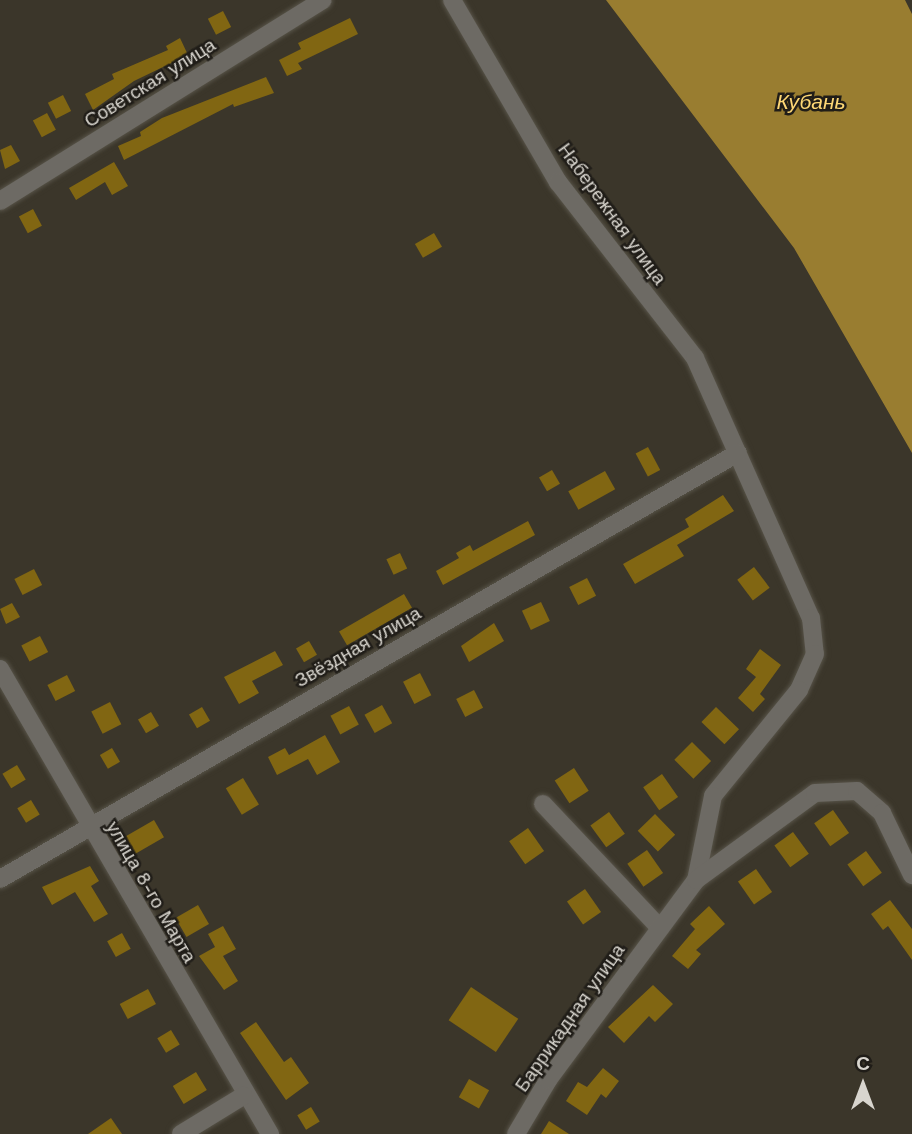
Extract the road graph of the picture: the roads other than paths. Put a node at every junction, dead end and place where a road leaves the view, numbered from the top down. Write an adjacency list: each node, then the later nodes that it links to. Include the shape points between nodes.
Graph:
1 (323, 0): 3 (street, Советская улица)
2 (452, 0): 4 (street, Набережная улица, via 558,182 695,358)
3 (0, 201)
4 (738, 453): 7 (street, Звёздная улица); 10 (street, Баррикадная улица, via 811,618 815,654 799,690 713,796)
5 (0, 669): 7 (street, улица 8-го Марта)
6 (543, 804): 11 (street)
7 (89, 826): 9 (street, Звёздная улица); 12 (street, улица 8-го Марта)
8 (912, 875): 10 (street, Баррикадная улица, via 882,813 857,791 815,793)
9 (0, 879)
10 (696, 880): 11 (street, Баррикадная улица)
11 (660, 928): 15 (street, Баррикадная улица, via 548,1080)
12 (243, 1096): 13 (street); 14 (street, улица 8-го Марта)
13 (181, 1134)
14 (270, 1134)
15 (516, 1134)

